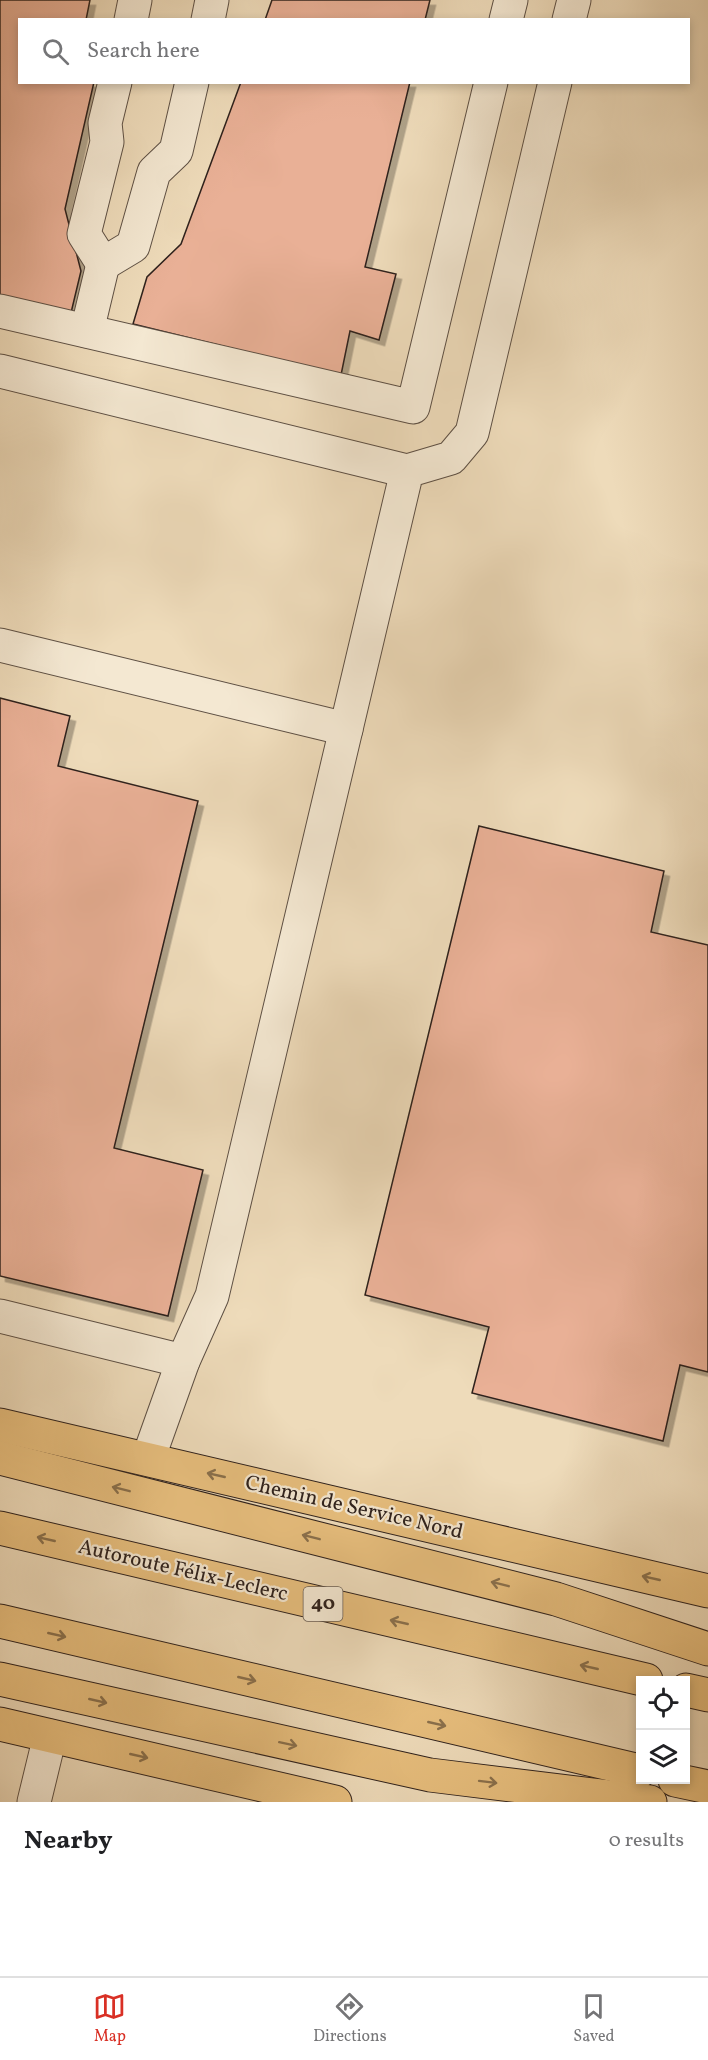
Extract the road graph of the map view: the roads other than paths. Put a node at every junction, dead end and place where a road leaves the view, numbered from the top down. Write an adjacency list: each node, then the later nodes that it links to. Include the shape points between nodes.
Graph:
1 (135, 0): 5 (street)
2 (212, 0): 6 (street)
3 (511, 0): 7 (street)
4 (574, 0): 8 (street)
5 (131, 18)
6 (208, 18)
7 (506, 18)
8 (570, 18)
9 (115, 84): 13 (street, via 105,123 106,142 84,234)
10 (192, 84): 13 (street, via 176,151 154,171 134,246)
11 (491, 84): 15 (street, via 413,407)
12 (555, 84): 17 (street, via 472,433 451,458)
13 (103, 264): 15 (street)
14 (0, 311): 15 (street)
15 (87, 331)
16 (0, 370): 17 (street)
17 (407, 471): 19 (street)
18 (0, 645): 19 (street)
19 (346, 729): 21 (street, via 212,1296)
20 (0, 1316): 21 (street)
21 (183, 1361): 24 (street)
22 (0, 1425): 24 (main road, Chemin de Service Nord)
23 (0, 1458): 28 (main road, one-way to 23, via 556,1599)
24 (148, 1460): 26 (main road, Chemin de Service Nord, one-way to 24)
25 (0, 1528): 29 (main road, Autoroute Félix-Leclerc / 40, one-way to 25)
26 (708, 1591)
27 (0, 1621): 35 (main road, one-way to 35)
28 (708, 1649)
29 (636, 1678)
30 (0, 1679): 40 (main road, one-way to 40, via 430,1775)
31 (690, 1691): 32 (main road)
32 (708, 1695)
33 (0, 1724): 34 (main road)
34 (50, 1736): 38 (street); 39 (main road, one-way to 39)
35 (636, 1771)
36 (690, 1783): 37 (main road)
37 (708, 1787)
38 (34, 1802)
39 (335, 1802)
40 (650, 1802)

